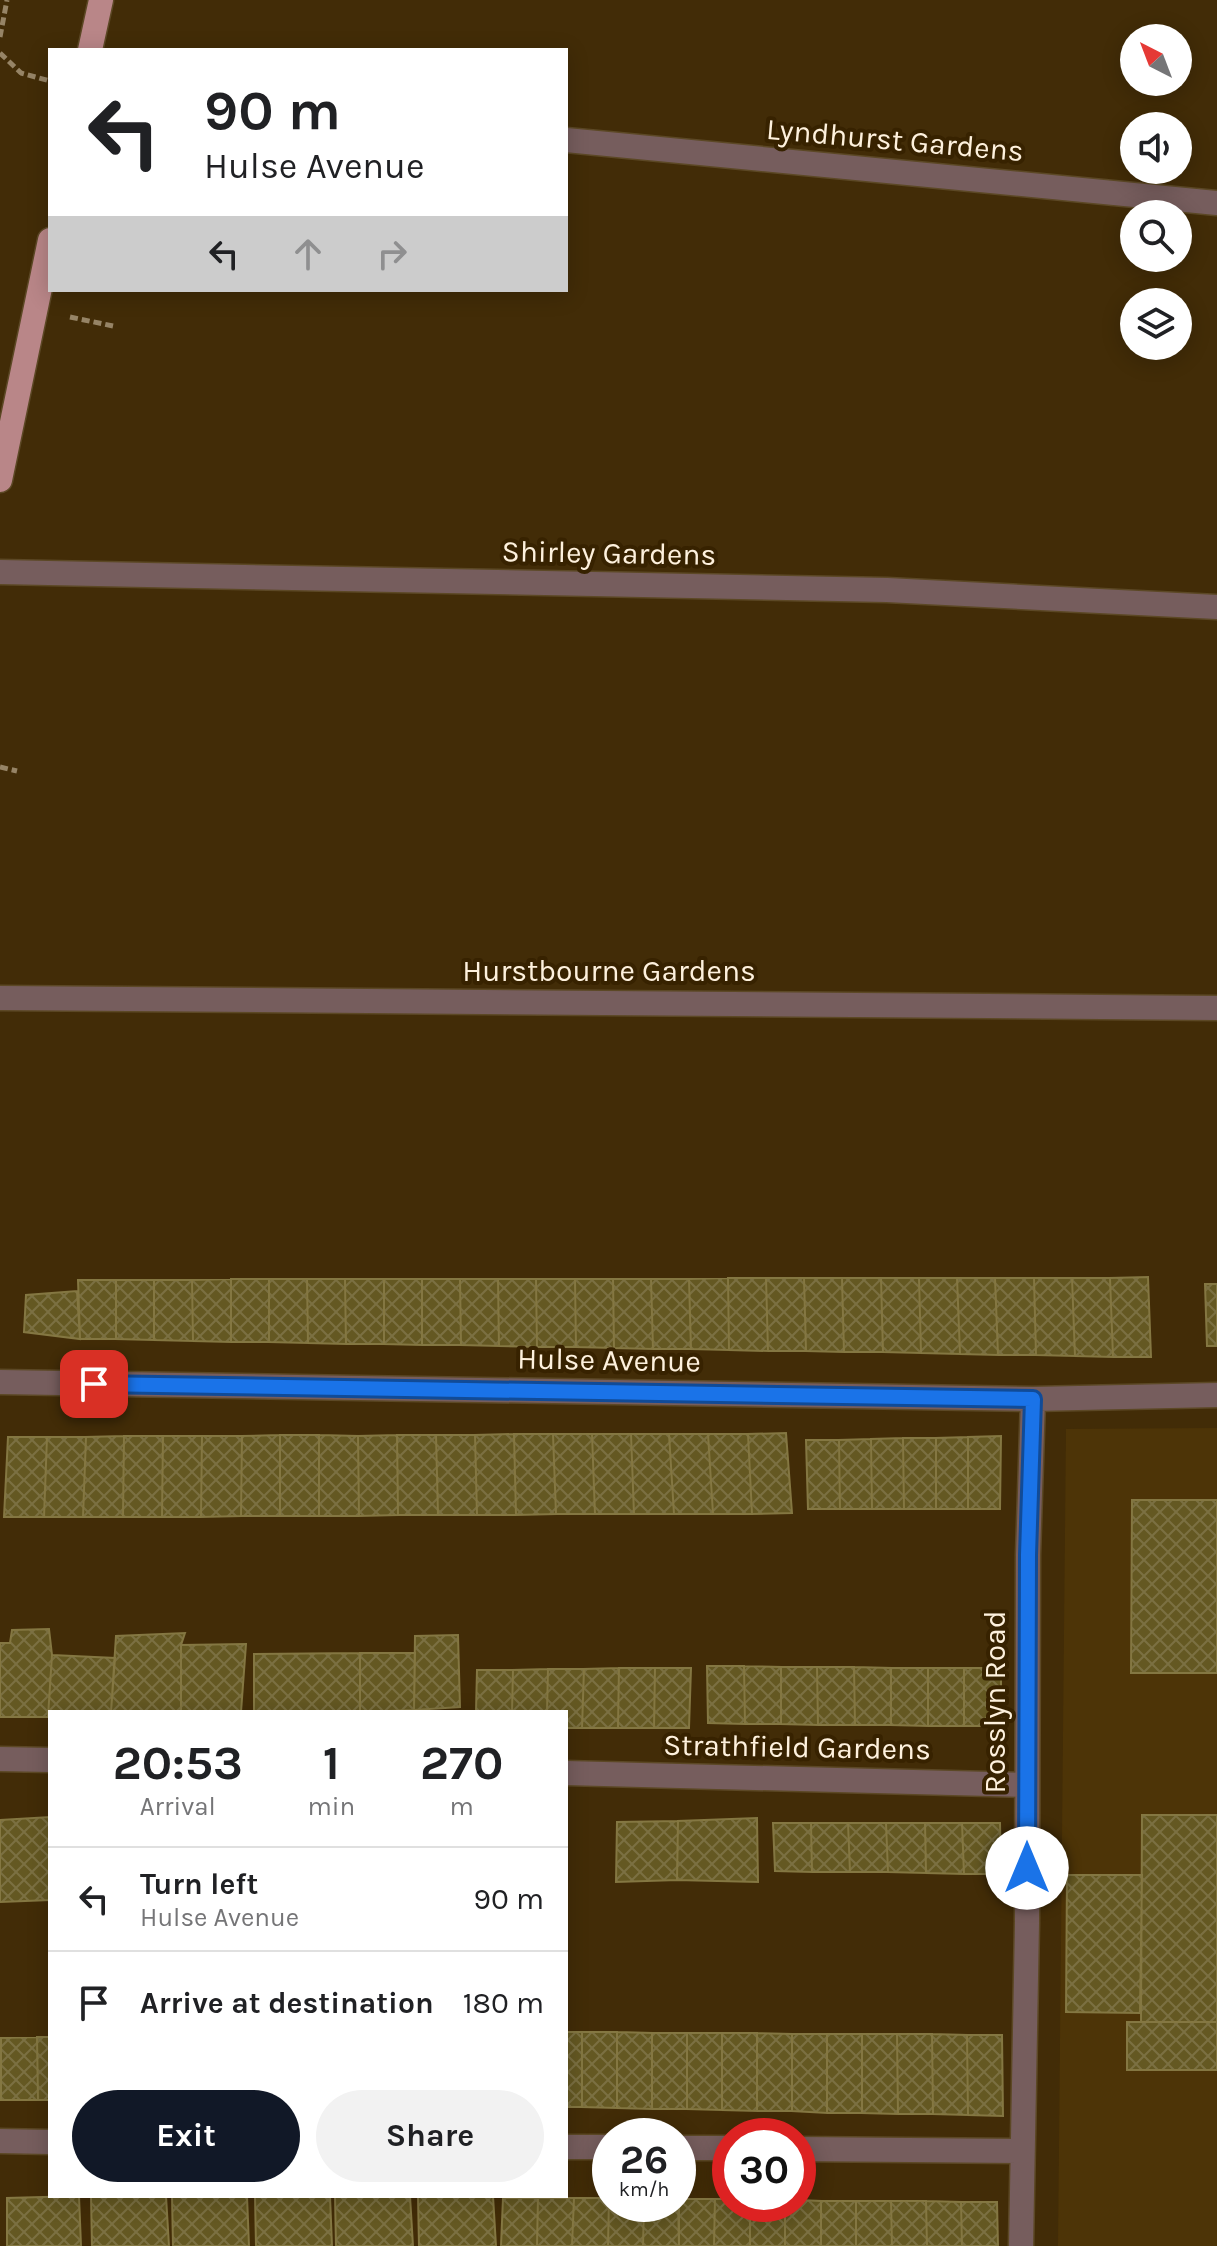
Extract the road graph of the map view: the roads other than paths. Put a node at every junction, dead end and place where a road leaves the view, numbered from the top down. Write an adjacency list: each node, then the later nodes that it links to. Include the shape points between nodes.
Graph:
1 (101, 0): 2 (main road)
2 (90, 48)
3 (568, 140): 4 (street, Lyndhurst Gardens)
4 (1217, 203)
5 (48, 250): 6 (main road)
6 (0, 480)
7 (0, 572): 8 (street, Shirley Gardens, via 887,590)
8 (1217, 607)
9 (0, 998): 10 (street, Hurstbourne Gardens)
10 (1217, 1008)
11 (0, 1382): 13 (street, Hulse Avenue)
12 (1217, 1395): 13 (street, Hulse Avenue)
13 (1033, 1399): 17 (street, Rosslyn Road)
14 (0, 1759): 15 (street)
15 (48, 1760)
16 (568, 1773): 17 (street, Strathfield Gardens)
17 (1026, 1785): 23 (street, Rosslyn Road)
18 (0, 2141): 19 (street)
19 (48, 2142)
20 (568, 2147): 21 (street)
21 (592, 2147)
22 (816, 2149): 23 (street)
23 (1021, 2151): 24 (street, Rosslyn Road)
24 (1021, 2246)

